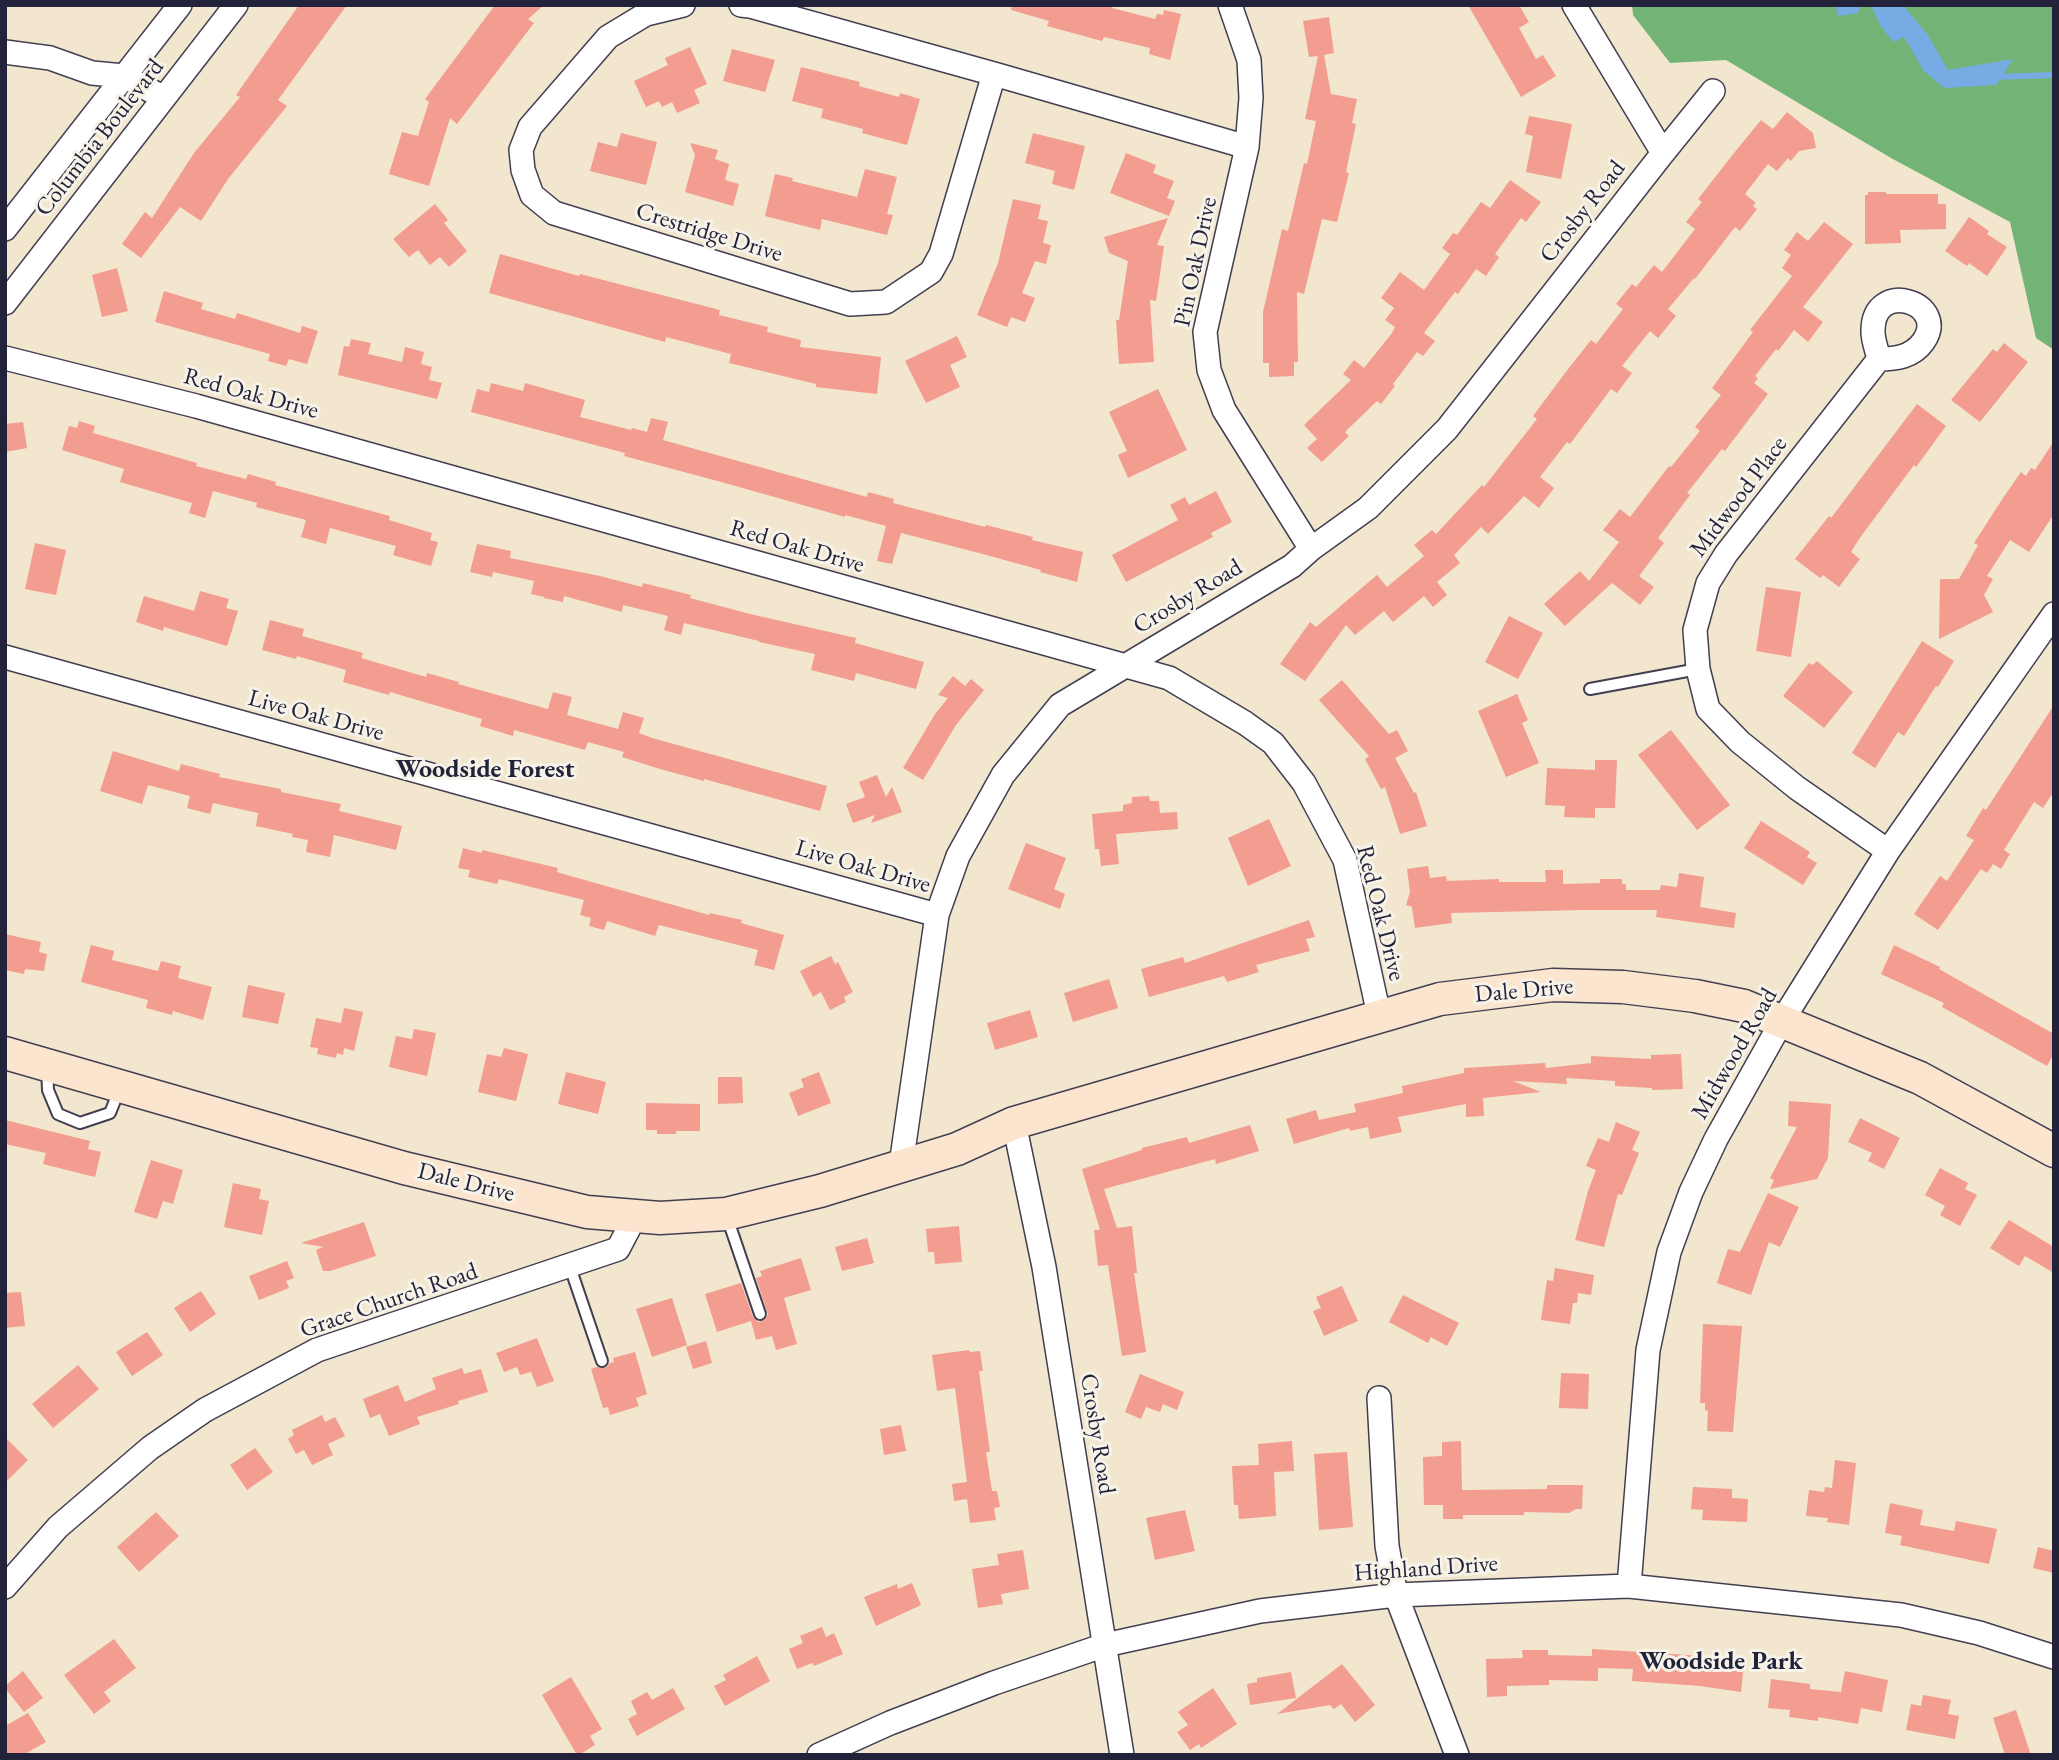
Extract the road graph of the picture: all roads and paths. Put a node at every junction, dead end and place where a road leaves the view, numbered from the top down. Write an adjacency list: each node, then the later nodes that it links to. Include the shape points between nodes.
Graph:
1 (180, 5): 9 (street, Columbia Boulevard)
2 (236, 5): 11 (street, Columbia Boulevard)
3 (683, 5): 8 (street, Crestridge Drive, via 646,14 608,37 530,127 521,150 532,195 554,213 850,304 886,302 931,272 941,254)
4 (741, 5): 8 (street)
5 (1230, 5): 12 (street, Pin Oak Drive, via 1249,60)
6 (1574, 5): 13 (street)
7 (5, 52): 9 (street)
8 (995, 74): 12 (street)
9 (124, 76): 11 (street); 14 (street, Columbia Boulevard)
10 (1713, 91): 13 (street, Crosby Road)
11 (164, 98): 15 (street, Columbia Boulevard)
12 (1247, 147): 18 (street, Pin Oak Drive, via 1205,332 1209,370 1224,410)
13 (1663, 153): 18 (street, Crosby Road, via 1447,429 1368,508)
14 (5, 229)
15 (5, 303)
16 (5, 358): 21 (street, Red Oak Drive, via 210,410)
17 (1879, 359): 22 (street, Midwood Place, via 1740,535 1708,583 1695,631)
18 (1311, 549): 21 (street, Crosby Road, via 1292,566)
19 (2054, 614): 24 (street, Midwood Road)
20 (5, 657): 25 (street, Live Oak Drive)
21 (1124, 666): 25 (street, Crosby Road, via 1060,705 1003,775 958,856); 26 (street, Red Oak Drive, via 1169,678 1245,723 1273,743 1304,783 1345,860)
22 (1698, 669): 23 (lane); 24 (street, Midwood Place, via 1708,709 1740,742)
23 (1590, 689)
24 (1888, 851): 27 (street, Midwood Road)
25 (937, 915): 33 (street, Crosby Road)
26 (1379, 1015): 27 (street, Dale Drive, via 1440,999 1553,985 1695,996 1744,1006); 31 (street, Dale Drive)
27 (1782, 1021): 32 (street, Dale Drive, via 1920,1078); 40 (street, Midwood Road, via 1716,1139 1670,1252 1648,1350)
28 (5, 1053): 29 (street, Dale Drive)
29 (47, 1065): 30 (street, Dale Drive); 30 (lane, via 48,1090 58,1114 80,1123 110,1113)
30 (121, 1086): 35 (street, Dale Drive, via 404,1168 587,1213)
31 (1014, 1123): 33 (street, Dale Drive, via 980,1138 940,1143 933,1156); 43 (street, Crosby Road, via 1044,1267)
32 (2053, 1149)
33 (901, 1165): 34 (street, Dale Drive)
34 (726, 1214): 35 (street, Dale Drive); 37 (lane)
35 (632, 1216): 36 (street, Grace Church Road, via 618,1249)
36 (570, 1267): 38 (lane); 41 (street, Grace Church Road, via 317,1350 205,1410 150,1448 58,1527)
37 (760, 1314)
38 (602, 1361)
39 (1379, 1398): 42 (street, via 1387,1546)
40 (1629, 1586): 42 (street, Highland Drive); 44 (street, Highland Drive, via 1901,1615)
41 (5, 1587)
42 (1396, 1595): 43 (street, Highland Drive, via 1260,1611); 47 (street)
43 (1105, 1645): 45 (street, Highland Drive, via 903,1718); 46 (street, Crosby Road)
44 (2054, 1657)
45 (819, 1755)
46 (1122, 1755)
47 (1457, 1755)

